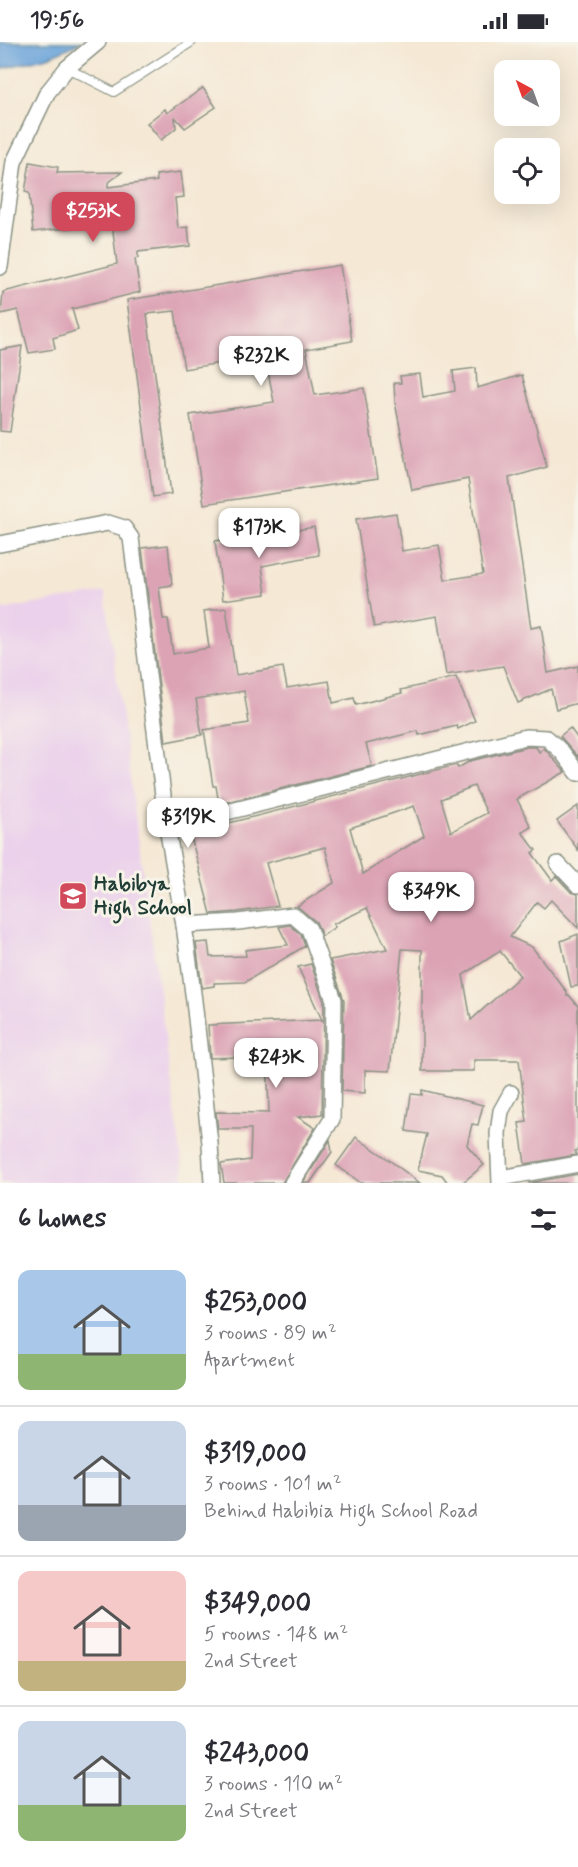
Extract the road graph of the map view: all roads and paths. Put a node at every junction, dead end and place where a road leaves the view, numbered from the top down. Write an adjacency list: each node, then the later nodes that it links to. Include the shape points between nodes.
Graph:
1 (98, 42): 3 (street)
2 (192, 42): 3 (lane, via 114,92)
3 (67, 68): 4 (street, via 47,93)
4 (7, 164): 5 (street)
5 (0, 267)
6 (0, 544): 8 (street, via 108,523 124,528 131,538)
7 (578, 772): 8 (street, via 547,738 526,737)
8 (167, 827): 11 (street)
9 (558, 864): 10 (street)
10 (578, 885)
11 (184, 925): 15 (street); 16 (street, via 293,915 309,929 334,1000 332,1119)
12 (511, 1093): 14 (street, via 501,1111 498,1133)
13 (578, 1164): 14 (street)
14 (501, 1180)
15 (212, 1183)
16 (292, 1183)

